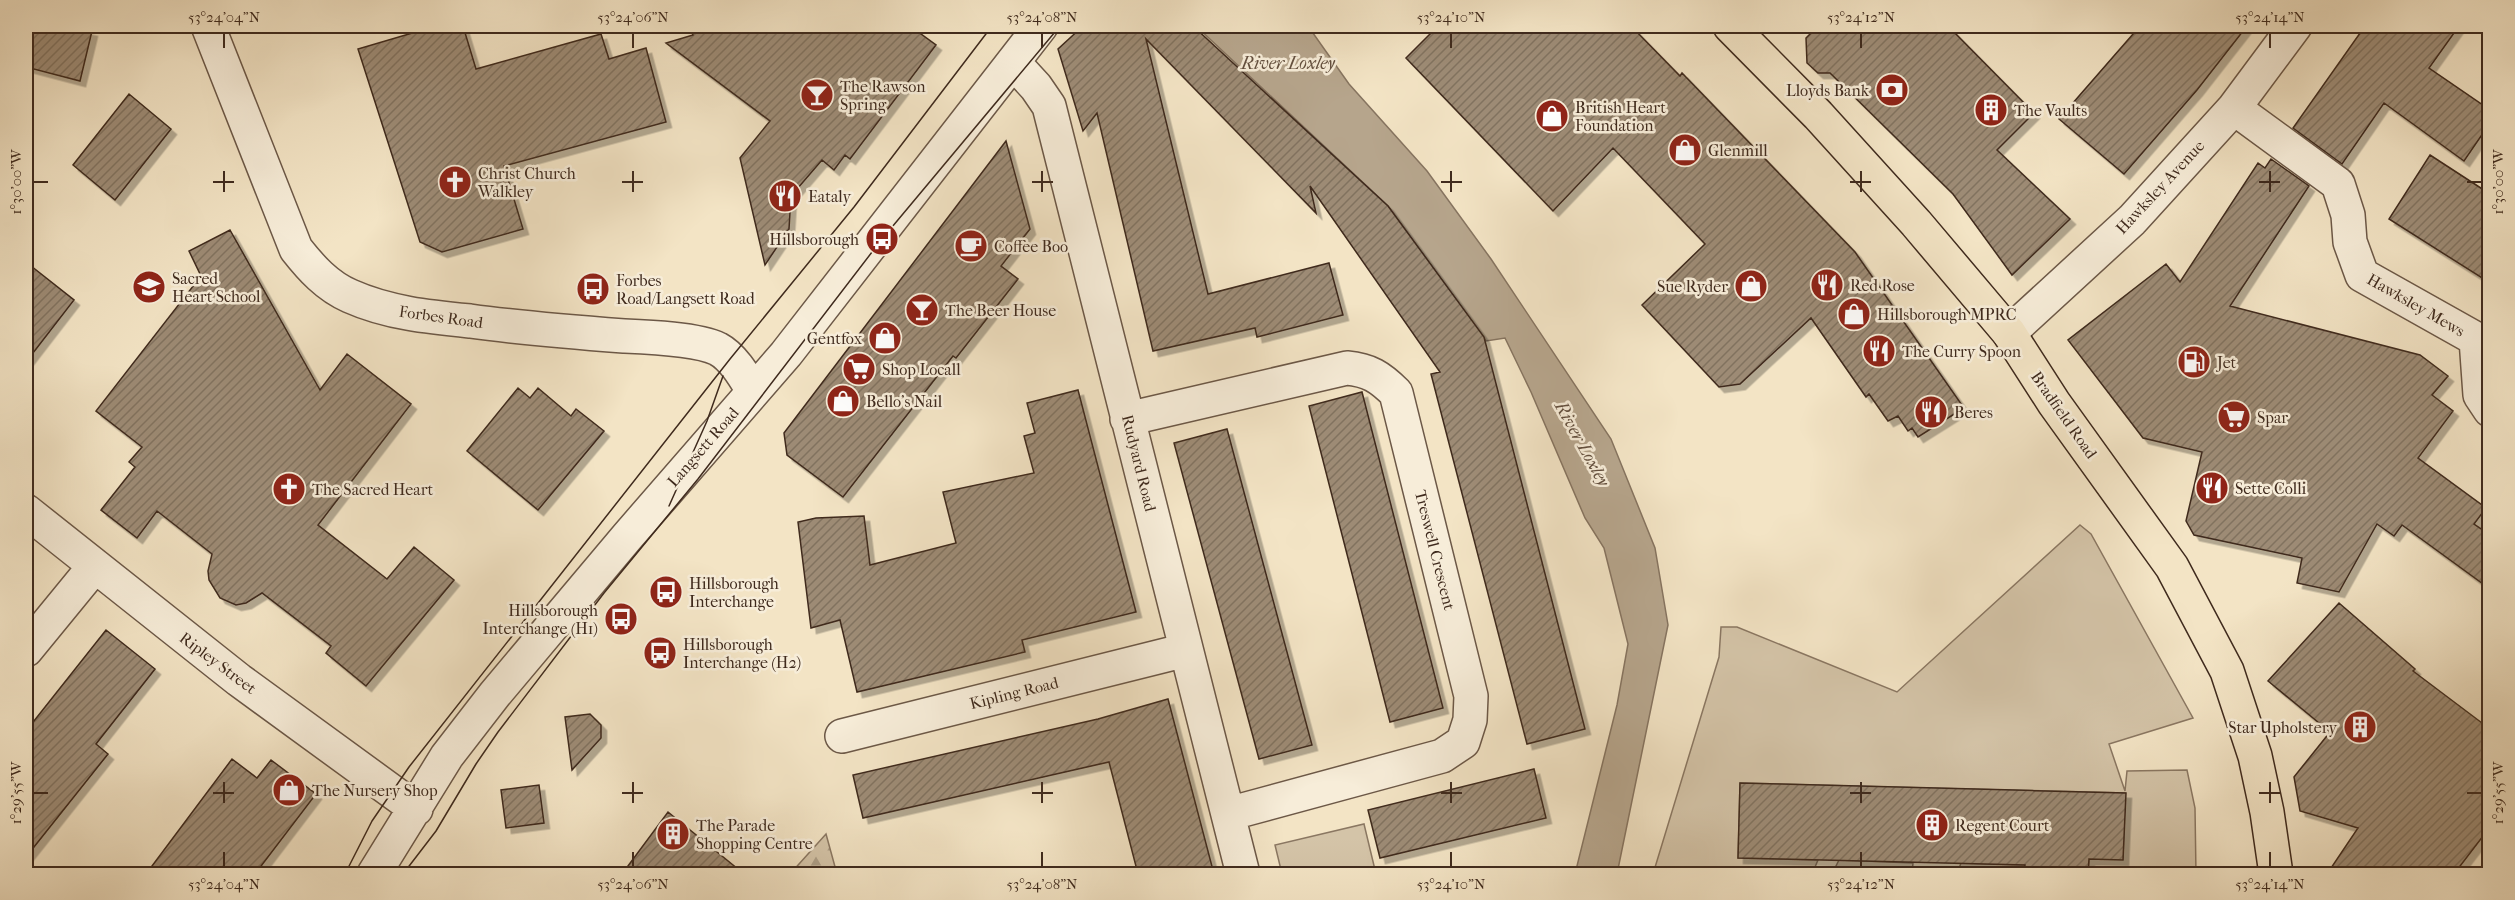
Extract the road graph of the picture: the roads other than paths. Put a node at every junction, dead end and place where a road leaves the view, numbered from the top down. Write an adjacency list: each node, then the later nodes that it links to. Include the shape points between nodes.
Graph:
1 (208, 26): 9 (street, Forbes Road, via 296,249 317,276 349,296 403,314 707,345 730,359)
2 (1041, 26): 5 (street, Langsett Road)
3 (1730, 26): 8 (main road, Bradfield Road, via 1909,215)
4 (2295, 26): 6 (street, Hawksley Avenue)
5 (1012, 62): 9 (street, Langsett Road, via 786,354); 11 (street, Rudyard Road, via 1049,106)
6 (2234, 108): 7 (street, Hawksley Mews, via 2338,184 2348,215 2350,242 2362,275); 8 (street, Hawksley Avenue, via 2132,220)
7 (2483, 329): 10 (street, Hawksley Mews, via 2480,395)
8 (2008, 333): 21 (main road, Bradfield Road, via 2172,567 2227,671 2255,756)
9 (753, 391): 17 (street, Langsett Road, via 495,694 447,756)
10 (2490, 410)
11 (1127, 419): 15 (street, Rudyard Road); 18 (street, Treswell Crescent, via 1347,368 1365,369 1382,378 1396,393 1471,696 1470,720 1463,742 1442,756)
12 (26, 511): 13 (street, Ripley Street)
13 (94, 567): 14 (street); 17 (street, Ripley Street, via 239,680)
14 (26, 650)
15 (1186, 650): 16 (street, Kipling Road); 18 (street, Rudyard Road)
16 (842, 736)
17 (416, 809): 19 (street, Langsett Road)
18 (1228, 814): 20 (street, Rudyard Road)
19 (374, 874)
20 (1243, 874)
21 (2276, 874)

